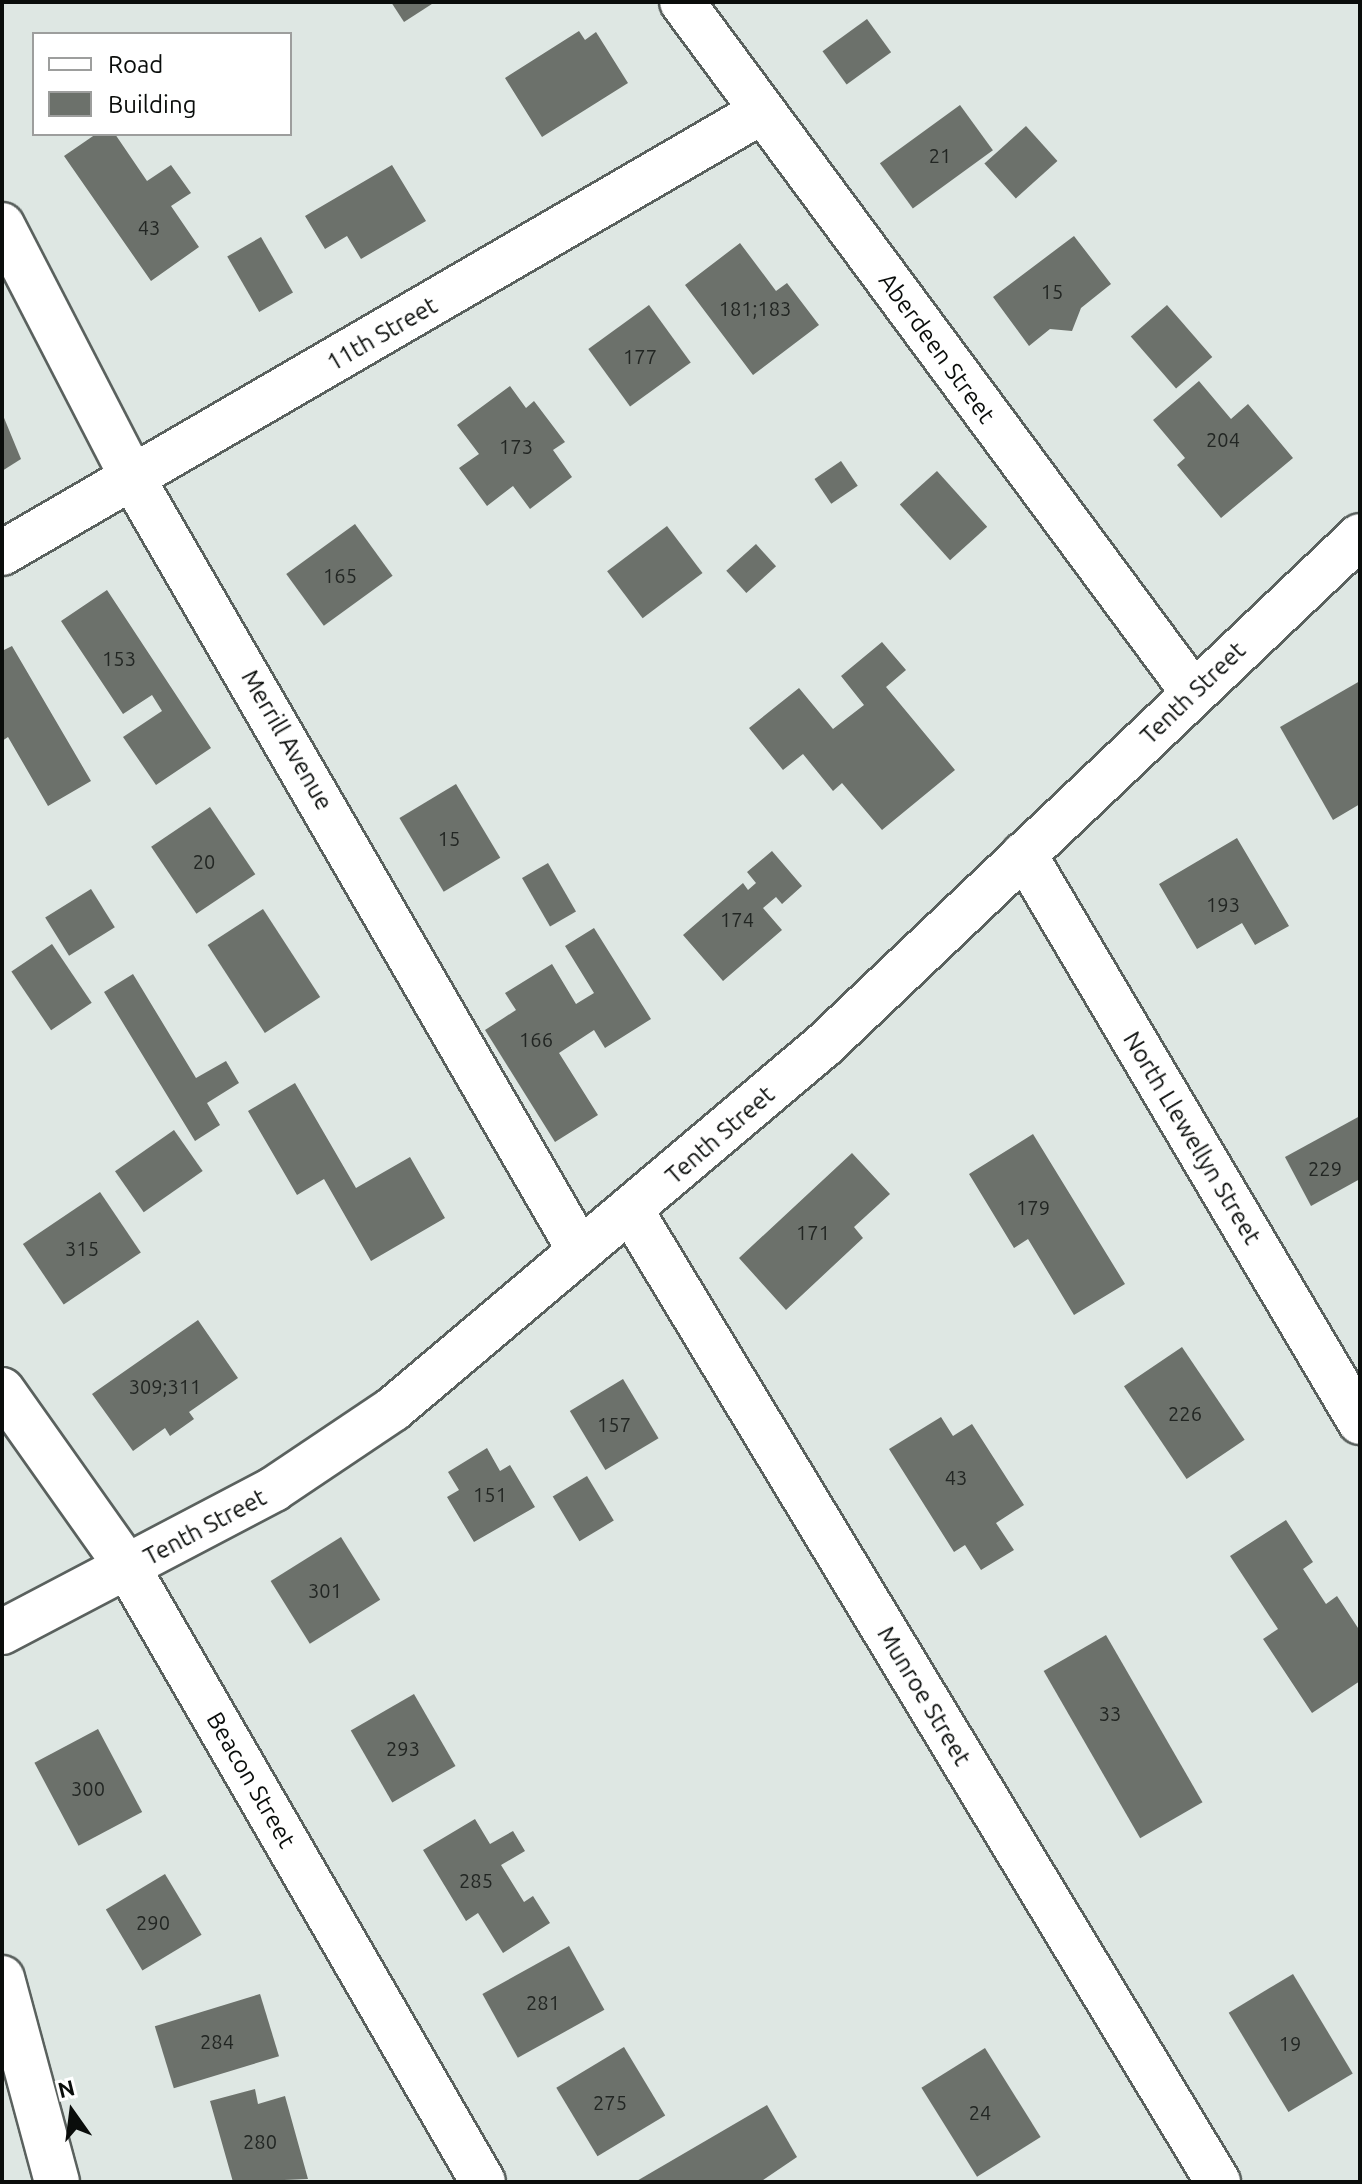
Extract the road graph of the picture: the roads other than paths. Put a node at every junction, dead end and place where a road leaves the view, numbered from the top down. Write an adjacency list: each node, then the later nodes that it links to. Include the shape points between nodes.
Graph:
1 (682, 2): 2 (street, Aberdeen Street)
2 (761, 112): 4 (street, 11th Street); 7 (street, Aberdeen Street)
3 (2, 225): 4 (street, Merrill Avenue)
4 (133, 479): 6 (street, 11th Street); 10 (street, Merrill Avenue)
5 (1360, 536): 7 (street, Tenth Street)
6 (2, 553)
7 (1193, 692): 8 (street, Tenth Street)
8 (1024, 854): 9 (street, Tenth Street, via 824,1045); 12 (street, North Llewellyn Street)
9 (630, 1209): 10 (street, Tenth Street); 18 (street, Munroe Street)
10 (580, 1251): 13 (street, Tenth Street, via 393,1409 274,1489)
11 (2, 1390): 13 (street, Beacon Street)
12 (1360, 1422)
13 (128, 1568): 14 (street, Tenth Street); 17 (street, Beacon Street)
14 (2, 1632)
15 (2, 1978): 16 (street)
16 (57, 2182)
17 (483, 2182)
18 (1218, 2182)

